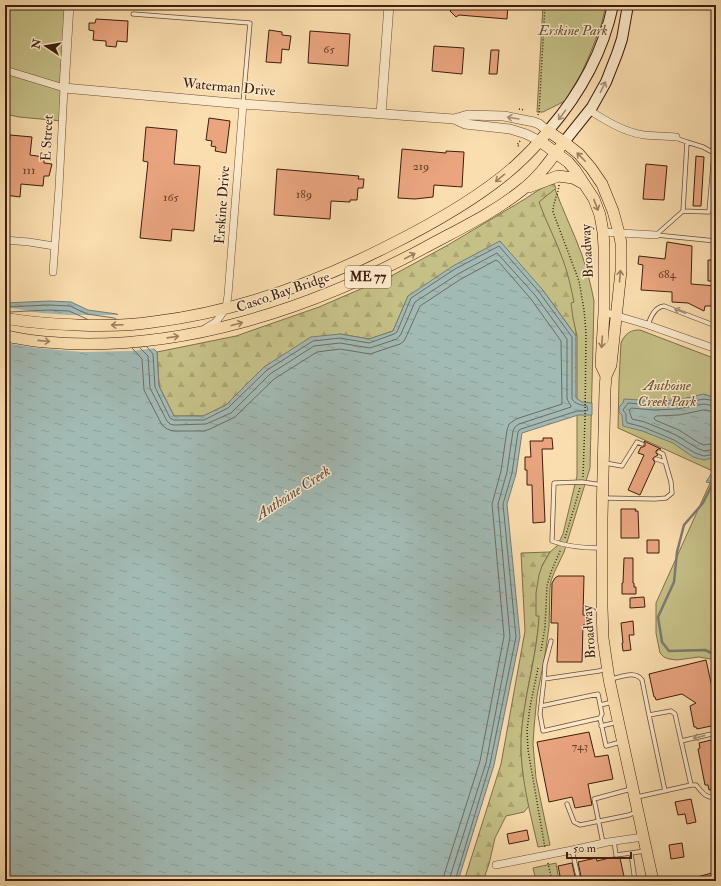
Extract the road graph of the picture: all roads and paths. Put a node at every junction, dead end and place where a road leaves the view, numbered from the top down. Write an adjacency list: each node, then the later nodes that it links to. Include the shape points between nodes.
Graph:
1 (69, 5): 8 (street, E Street)
2 (389, 5): 13 (street)
3 (545, 5): 14 (path)
4 (613, 5): 16 (main road, ME 77, one-way to 16, via 606,34 588,75 573,100)
5 (628, 5): 12 (main road, ME 77, one-way to 5, via 600,94 617,54)
6 (133, 14): 9 (lane, via 250,23)
7 (5, 70): 8 (street, Waterman Drive)
8 (64, 88): 9 (street, Waterman Drive); 34 (street, E Street)
9 (242, 104): 13 (street, Waterman Drive); 36 (street, Erskine Drive)
10 (517, 109): 11 (path)
11 (525, 110)
12 (589, 110): 17 (street, via 617,127 643,134); 19 (main road, ME 77)
13 (381, 114): 15 (street, Waterman Drive)
14 (539, 114)
15 (454, 119): 16 (street, Waterman Drive, one-way to 15, via 534,122 504,116 468,115); 18 (street, Waterman Drive, via 465,124 526,134)
16 (548, 132): 18 (main road, ME 77); 19 (main road, Waterman Drive)
17 (676, 137): 20 (lane)
18 (540, 141): 21 (main road, Waterman Drive); 36 (main road, Casco Bay Bridge / ME 77, one-way to 36, via 494,183 406,238 313,280)
19 (564, 142): 21 (main road, ME 77); 30 (main road, Broadway, one-way to 19, via 602,184 581,156)
20 (687, 142): 22 (lane); 28 (lane)
21 (556, 153): 24 (main road, Broadway, via 575,170); 25 (main road, Casco Bay Bridge / ME 77)
22 (715, 153): 26 (lane)
23 (559, 182): 53 (path, via 553,212 579,281 586,333)
24 (585, 184): 25 (main road, via 573,178 558,176); 29 (main road, Broadway, one-way to 29, via 594,199)
25 (523, 190): 42 (main road, Casco Bay Bridge / ME 77, one-way to 25, via 277,312 362,279 478,220)
26 (710, 205): 27 (lane); 28 (lane, via 709,212)
27 (716, 206)
28 (683, 211): 31 (lane)
29 (603, 232): 30 (street); 37 (main road, Broadway)
30 (619, 233): 31 (street); 38 (main road, Broadway, one-way to 30, via 620,271)
31 (656, 235): 33 (lane)
32 (5, 240): 34 (street)
33 (716, 242)
34 (54, 246): 35 (street, E Street)
35 (53, 272)
36 (226, 308): 39 (main road, Casco Bay Bridge / ME 77, one-way to 39, via 197,316 98,326); 42 (street, via 216,322)
37 (604, 312): 38 (street); 45 (main road, Broadway, one-way to 45, via 601,365)
38 (616, 315): 40 (street); 45 (main road, Broadway, via 611,366)
39 (5, 318)
40 (648, 324): 41 (lane, one-way to 40, via 664,306 656,310); 44 (street)
41 (716, 326)
42 (199, 333): 43 (main road, Casco Bay Bridge / ME 77, one-way to 42, via 44,342 84,344 141,341)
43 (5, 336)
44 (716, 349)
45 (606, 376): 52 (main road, Broadway)
46 (642, 444): 47 (lane, via 637,442)
47 (633, 449): 48 (lane); 52 (lane, via 622,466)
48 (639, 451)
49 (659, 452): 51 (lane, via 663,454)
50 (656, 459): 51 (lane)
51 (665, 462): 56 (lane, via 672,482 672,493 666,498)
52 (604, 463): 54 (main road, Broadway)
53 (582, 478)
54 (603, 485): 56 (main road, Broadway); 58 (lane, via 582,482 554,483 552,541 576,548)
55 (580, 487): 57 (path)
56 (603, 498): 58 (main road, Broadway)
57 (565, 537)
58 (602, 548): 60 (main road, Broadway, via 602,623)
59 (551, 641): 61 (lane)
60 (608, 674): 61 (lane, via 599,671); 62 (main road, Broadway); 65 (lane, via 632,674 640,677)
61 (544, 679): 64 (lane)
62 (614, 702): 63 (lane); 67 (main road, Broadway)
63 (600, 705): 64 (lane, via 598,694); 66 (lane)
64 (541, 706): 66 (lane, via 543,730)
65 (649, 715): 70 (lane, via 671,711 675,714); 73 (lane)
66 (600, 718): 68 (lane)
67 (618, 722): 68 (lane); 71 (main road, Broadway)
68 (601, 726): 71 (lane, via 606,746)
69 (716, 733): 70 (lane, one-way to 70)
70 (681, 741): 72 (lane)
71 (623, 742): 74 (main road, Broadway)
72 (691, 785): 73 (lane); 75 (lane, via 696,786 708,798)
73 (665, 790): 74 (lane)
74 (633, 793): 77 (main road, Broadway); 78 (lane, via 594,799)
75 (716, 797)
76 (567, 804): 78 (lane, via 574,822 580,825)
77 (637, 812): 78 (lane); 79 (main road, Broadway)
78 (598, 821): 81 (lane)
79 (644, 837): 80 (street); 83 (main road, Broadway)
80 (614, 841): 81 (street); 84 (lane, via 616,855)
81 (603, 843): 82 (street)
82 (572, 850): 85 (street); 86 (lane)
83 (646, 851): 84 (lane); 88 (main road, Broadway)
84 (631, 853): 87 (lane)
85 (496, 865)
86 (579, 881)
87 (635, 881)
88 (653, 881)

